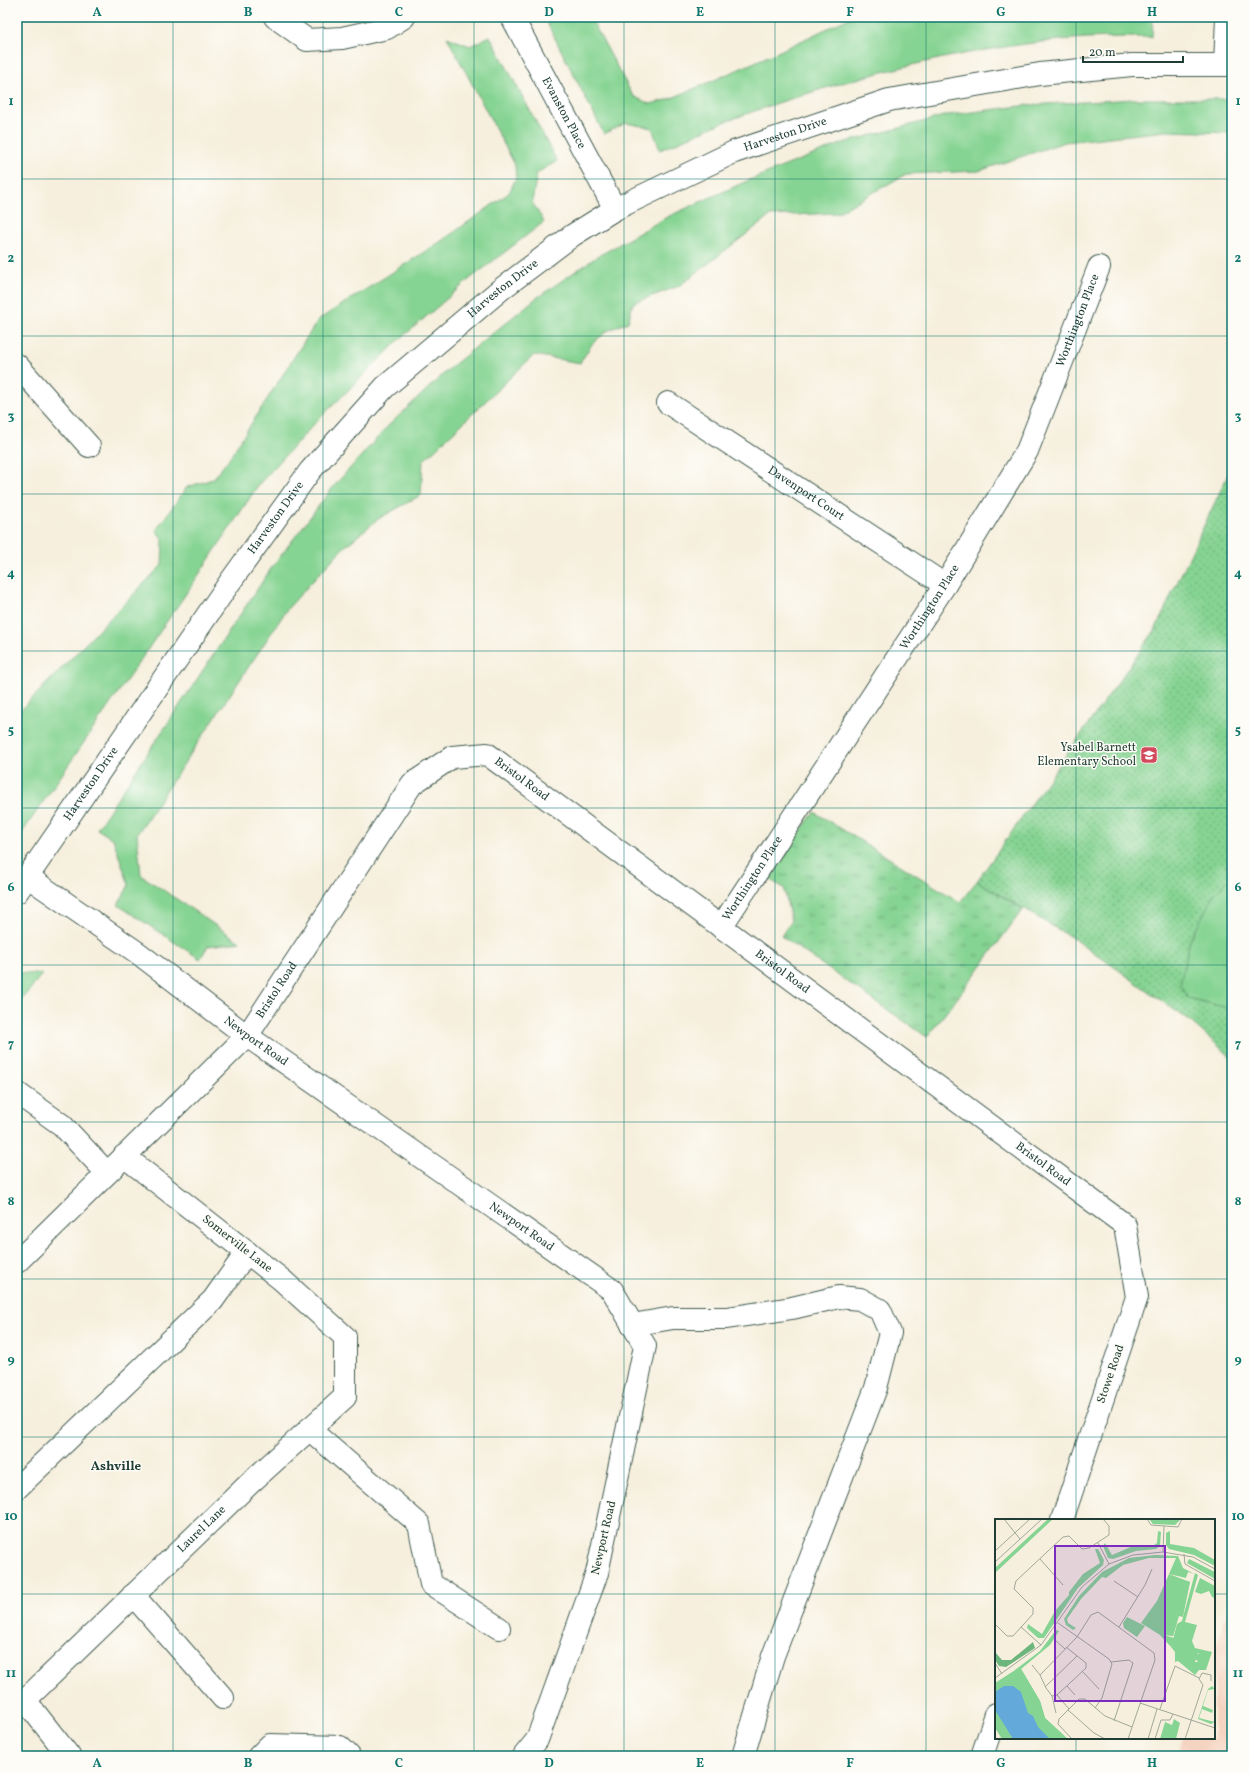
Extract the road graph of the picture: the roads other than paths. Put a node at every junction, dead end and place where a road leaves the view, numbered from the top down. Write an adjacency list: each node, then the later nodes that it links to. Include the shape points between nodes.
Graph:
1 (275, 17): 2 (street, via 307,40 342,38 387,28)
2 (404, 17)
3 (512, 17): 6 (street, Evanston Place)
4 (1228, 17): 5 (street)
5 (1228, 65): 6 (street, Harveston Drive, via 1132,65 1040,74 889,100 734,152)
6 (615, 209): 12 (street, Harveston Drive, via 573,235 500,290 385,387 310,471 230,582)
7 (1099, 267): 11 (street, Worthington Place, via 1027,451)
8 (17, 365): 10 (street)
9 (668, 403): 11 (street, Davenport Court)
10 (90, 446)
11 (945, 585): 13 (street, Worthington Place)
12 (22, 884): 14 (street, Newport Road, via 138,953)
13 (721, 927): 14 (street, Bristol Road, via 487,754 452,757 412,784); 18 (street, Bristol Road)
14 (246, 1036): 16 (street, Bristol Road); 21 (street, Newport Road, via 612,1290)
15 (17, 1093): 17 (street, via 62,1125)
16 (124, 1156): 17 (street, Bristol Road); 19 (street, Somerville Lane)
17 (107, 1173): 20 (street, Bristol Road)
18 (1125, 1225): 25 (street, Stowe Road, via 1137,1297)
19 (246, 1252): 22 (street, Somerville Lane, via 282,1280); 24 (street, via 212,1300)
20 (17, 1262)
21 (632, 1325): 34 (street, Newport Road, via 644,1346 597,1573 537,1740); 35 (street, via 672,1318 727,1318 792,1308 839,1297 860,1299 880,1310 890,1333 876,1388 773,1656)
22 (345, 1337): 23 (street, Laurel Lane, via 345,1397)
23 (310, 1429): 26 (street, Laurel Lane); 27 (street, via 419,1524 431,1584)
24 (17, 1488)
25 (1062, 1519)
26 (133, 1595): 28 (street); 29 (street, Laurel Lane)
27 (499, 1628)
28 (223, 1698)
29 (21, 1701): 31 (street)
30 (995, 1717): 36 (street)
31 (68, 1756)
32 (259, 1756): 33 (street, via 270,1745 340,1747)
33 (349, 1756)
34 (524, 1756)
35 (743, 1756)
36 (982, 1756)

